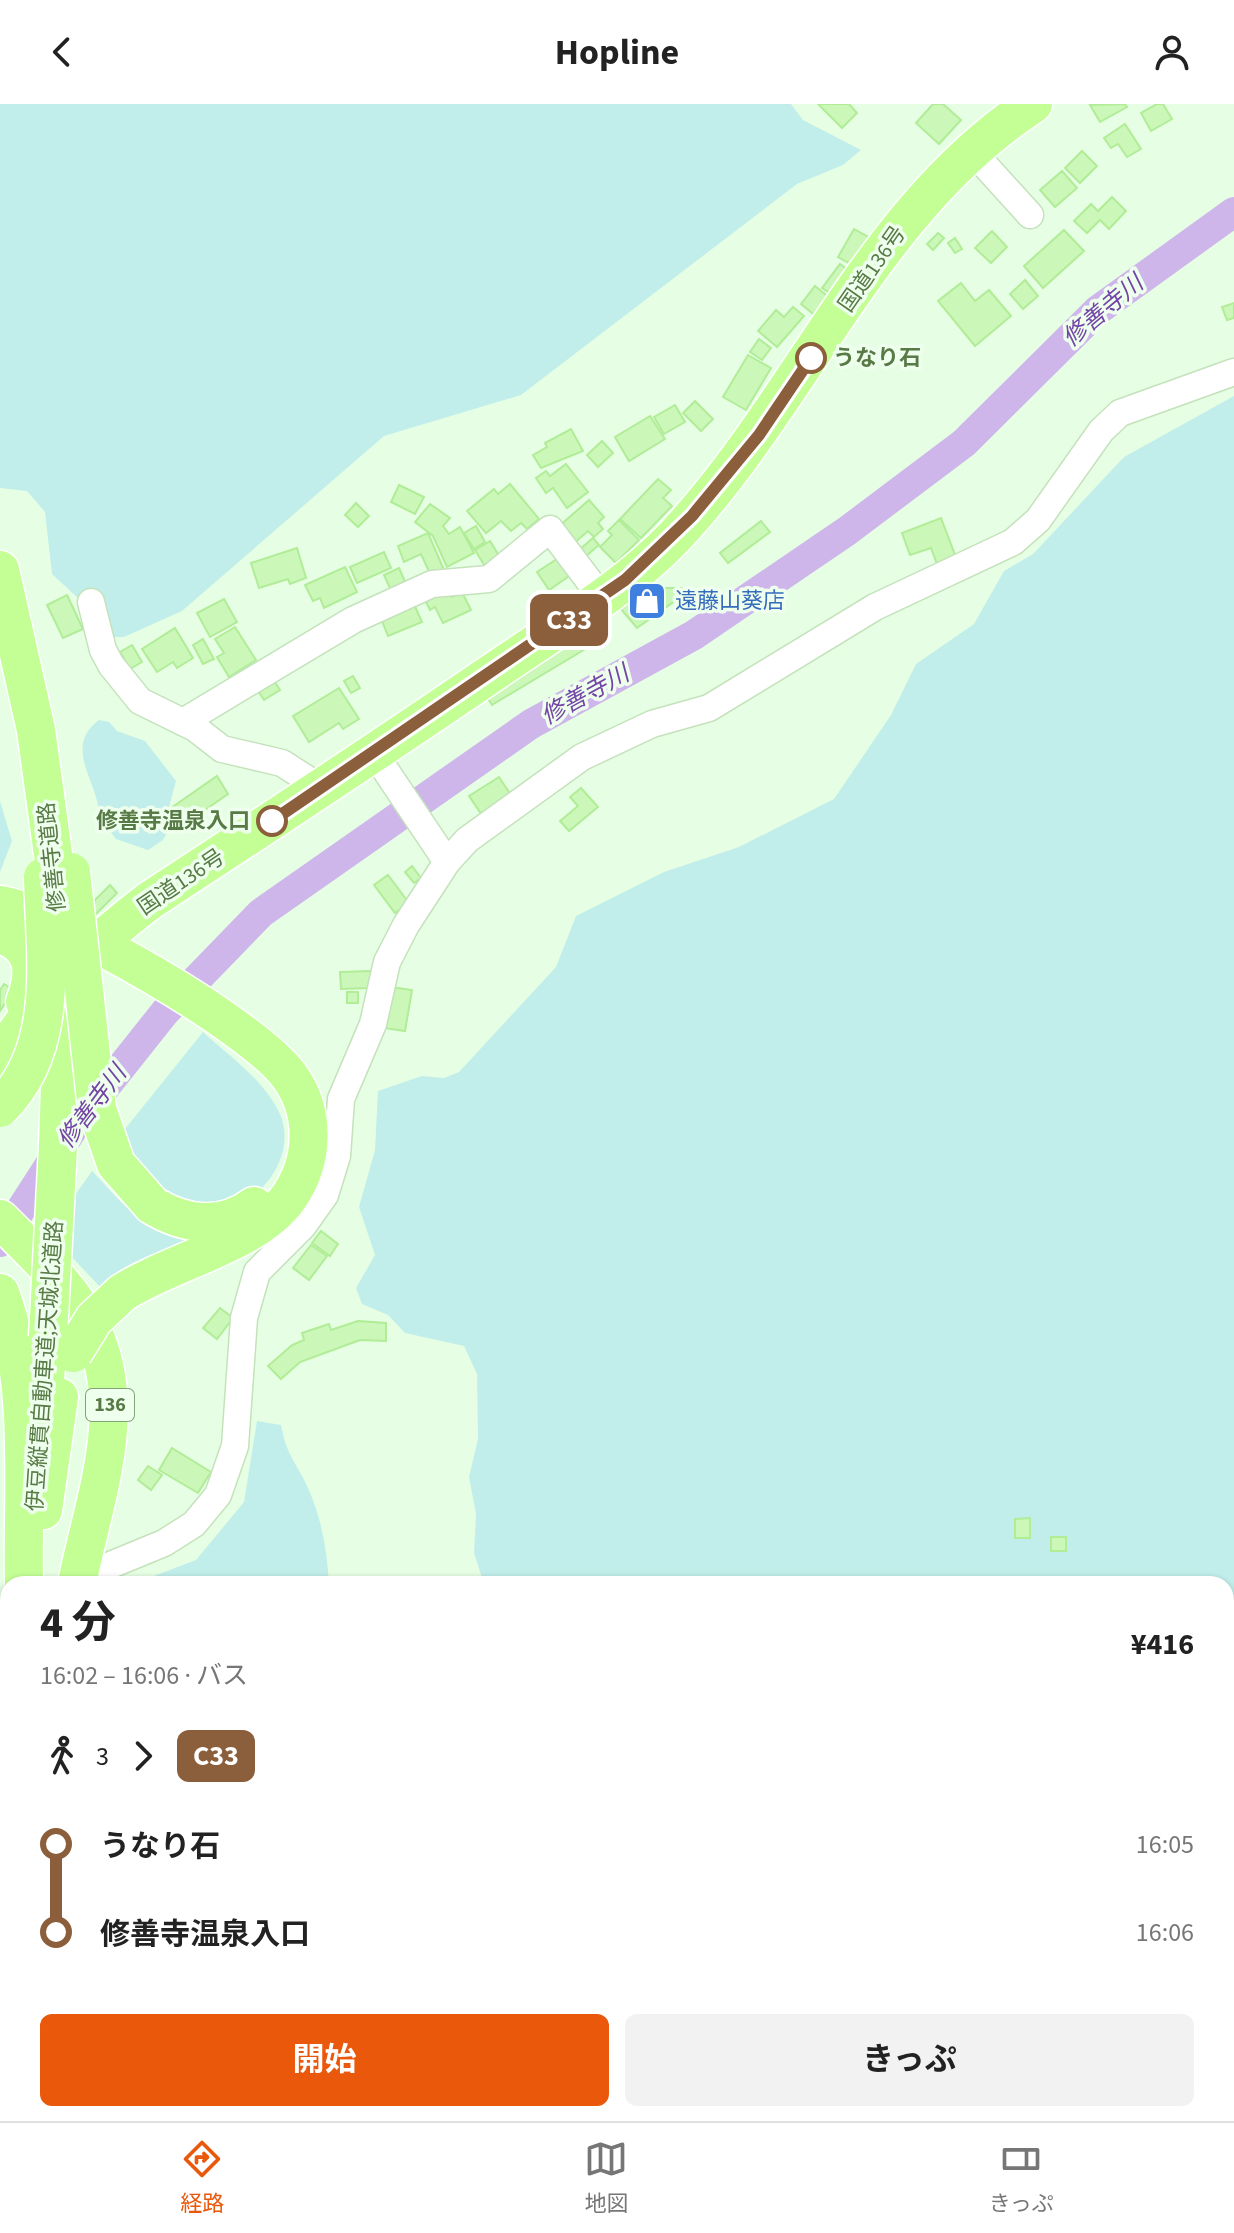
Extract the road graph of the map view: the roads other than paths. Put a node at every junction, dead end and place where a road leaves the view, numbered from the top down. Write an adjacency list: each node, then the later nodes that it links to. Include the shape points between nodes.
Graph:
1 (1033, 104): 2 (highway, 国道136号)
2 (972, 151): 3 (street); 6 (highway, 国道136号, via 901,226 759,435 675,536)
3 (1030, 215)
4 (1234, 372): 11 (street, via 1120,413 1101,431 1038,520 1013,542 875,607 709,708 652,724 582,757 490,821)
5 (3, 584): 12 (highway); 12 (highway, 修善寺道路, via 36,730)
6 (602, 598): 8 (street, via 550,529 489,579 432,584 353,620); 9 (highway, 国道136号)
7 (91, 602): 8 (street, via 111,665 140,701)
8 (183, 722): 10 (street, via 222,749 282,763)
9 (379, 760): 10 (highway, 国道136号); 11 (street)
10 (321, 788): 16 (highway, 国道136号, via 149,901)
11 (447, 862): 27 (street, via 387,962 373,1024 341,1099 337,1156 325,1195 303,1226 263,1263 250,1289 235,1446 218,1495 194,1524 164,1543)
12 (57, 875): 17 (highway, bridge, via 97,1109 116,1164 152,1205 185,1221 218,1222 233,1218 272,1190 289,1161 292,1128 278,1089); 19 (highway, bridge, via 42,1028 32,1066); 20 (highway, 修善寺道路, via 62,1022)
13 (0, 905): 16 (highway, via 27,911)
14 (0, 928): 16 (highway)
15 (0, 934): 18 (highway, via 24,946 32,973)
16 (94, 944): 17 (highway); 18 (highway, 国道136号, via 45,996)
17 (206, 1016): 23 (highway, bridge, via 265,1051 291,1077 308,1123 305,1164 288,1199 265,1221 122,1293)
18 (4, 1052)
19 (0, 1108)
20 (58, 1147): 23 (highway, 伊豆縦貫自動車道;天城北道路, bridge)
21 (0, 1219): 26 (highway, 136, via 82,1311 108,1381 109,1443)
22 (0, 1293): 24 (highway, via 20,1379)
23 (60, 1345): 25 (highway, 伊豆縦貫自動車道;天城北道路)
24 (24, 1576)
25 (33, 1576)
26 (79, 1576)
27 (89, 1576)

